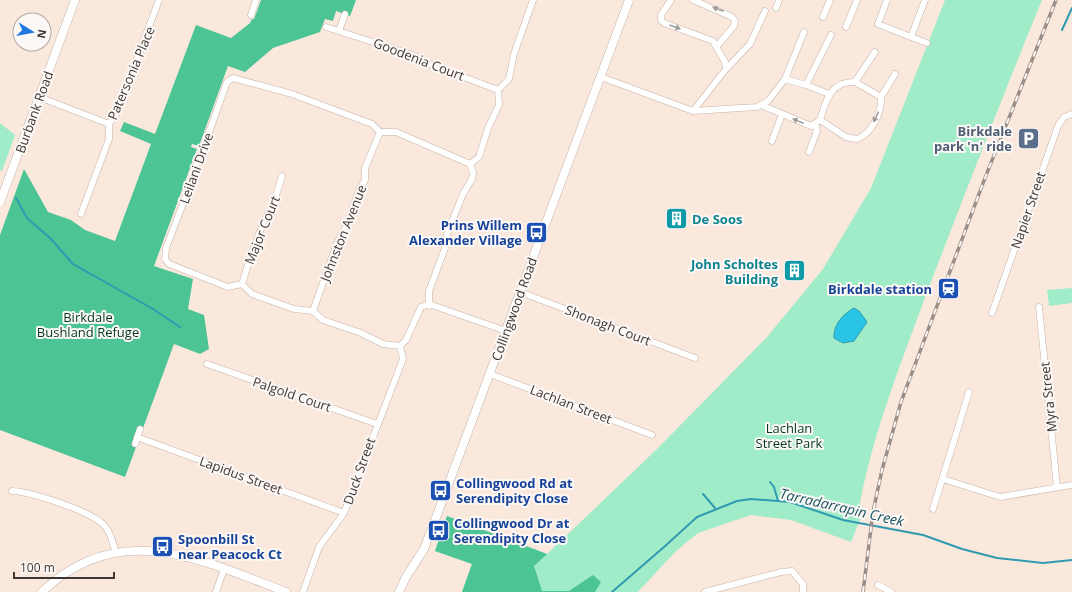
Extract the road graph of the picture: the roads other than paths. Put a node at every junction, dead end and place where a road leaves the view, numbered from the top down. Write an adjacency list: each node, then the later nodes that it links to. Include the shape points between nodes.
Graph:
1 (75, 0): 35 (street, Burbank Road)
2 (160, 0): 42 (street, Patersonia Place, via 117,112)
3 (255, 0): 16 (street)
4 (533, 0): 33 (street, via 514,54 509,79)
5 (629, 0): 29 (street, Collingwood Road)
6 (671, 0): 25 (street, one-way to 25, via 661,15 661,20 713,41)
7 (693, 0): 25 (street, one-way to 7, via 734,26 732,16)
8 (779, 0): 13 (street)
9 (830, 0): 17 (street)
10 (857, 0): 19 (street)
11 (887, 0): 23 (street, via 878,24)
12 (925, 0): 23 (street)
13 (776, 8)
14 (765, 11): 27 (street, via 750,44)
15 (345, 14): 20 (street)
16 (251, 15)
17 (824, 17)
18 (326, 26): 20 (street, Goodenia Court)
19 (846, 27)
20 (339, 31): 33 (street, Goodenia Court, via 413,54 427,63)
21 (804, 32): 30 (street)
22 (830, 35): 32 (street)
23 (911, 37): 24 (street)
24 (927, 43)
25 (717, 46): 27 (street)
26 (875, 52): 31 (street)
27 (726, 69): 38 (street)
28 (895, 74): 36 (street)
29 (601, 77): 38 (street); 52 (street, Collingwood Road)
30 (785, 79): 32 (street); 37 (street, via 768,101)
31 (855, 82): 34 (street, via 842,84); 36 (street)
32 (806, 85): 34 (street)
33 (498, 90): 47 (street, via 500,105 488,128 479,157)
34 (829, 94): 41 (street)
35 (39, 98): 42 (street); 49 (street, Burbank Road)
36 (880, 98): 41 (street, one-way to 41, via 878,117 867,132 857,139 846,137)
37 (761, 105): 38 (street); 39 (street)
38 (693, 111)
39 (782, 114): 43 (street, one-way to 39, via 811,126); 45 (street)
40 (1072, 114): 56 (street, Napier Street, via 1064,117 1058,126)
41 (820, 120): 43 (street)
42 (109, 124): 50 (street, Patersonia Place, via 109,139)
43 (815, 124): 46 (street, via 818,131)
44 (380, 132): 47 (street, Leilani Drive, via 396,132); 51 (street, Leilani Drive, via 372,124 292,94 271,90 240,78 233,78 227,82 164,254 169,264 193,274 228,287); 55 (street, Johnston Avenue, via 366,168 365,180 345,229 336,243)
45 (772, 141)
46 (809, 152)
47 (470, 164): 53 (street, via 472,179 447,234 445,248 429,291)
48 (282, 176): 51 (street, Major Court)
49 (0, 202)
50 (81, 214)
51 (242, 284): 55 (street, via 252,294)
52 (520, 292): 57 (street, Collingwood Road); 59 (street, Shonagh Court)
53 (429, 304): 57 (street); 58 (street, via 421,307 406,340)
54 (1039, 307): 70 (street, Myra Street)
55 (313, 312): 58 (street, via 323,320 361,333 383,344)
56 (992, 313)
57 (506, 331): 61 (street, Collingwood Road)
58 (400, 346): 63 (street, Duck Street, via 402,359)
59 (695, 358)
60 (207, 364): 63 (street, Palgold Court)
61 (490, 374): 65 (street, Lachlan Street); 81 (street, Collingwood Road, via 424,549)
62 (969, 392): 68 (street)
63 (376, 424): 73 (street, Duck Street)
64 (140, 429): 66 (street)
65 (652, 435)
66 (137, 437): 67 (street); 73 (street, Lapidus Street)
67 (135, 444)
68 (943, 479): 70 (street, via 1000,497); 72 (street)
69 (1072, 485): 70 (street)
70 (1057, 487)
71 (12, 491): 74 (street, via 25,492 95,517 105,526)
72 (933, 510)
73 (344, 513): 80 (street, Duck Street, via 320,547)
74 (116, 553): 75 (street, via 149,550 166,552); 77 (street, via 78,565)
75 (224, 569): 78 (street); 79 (street)
76 (878, 584): 84 (street)
77 (42, 592)
78 (216, 592)
79 (286, 592)
80 (303, 592)
81 (399, 592)
82 (705, 592): 83 (street, via 792,571 803,584)
83 (803, 592)
84 (891, 592)

